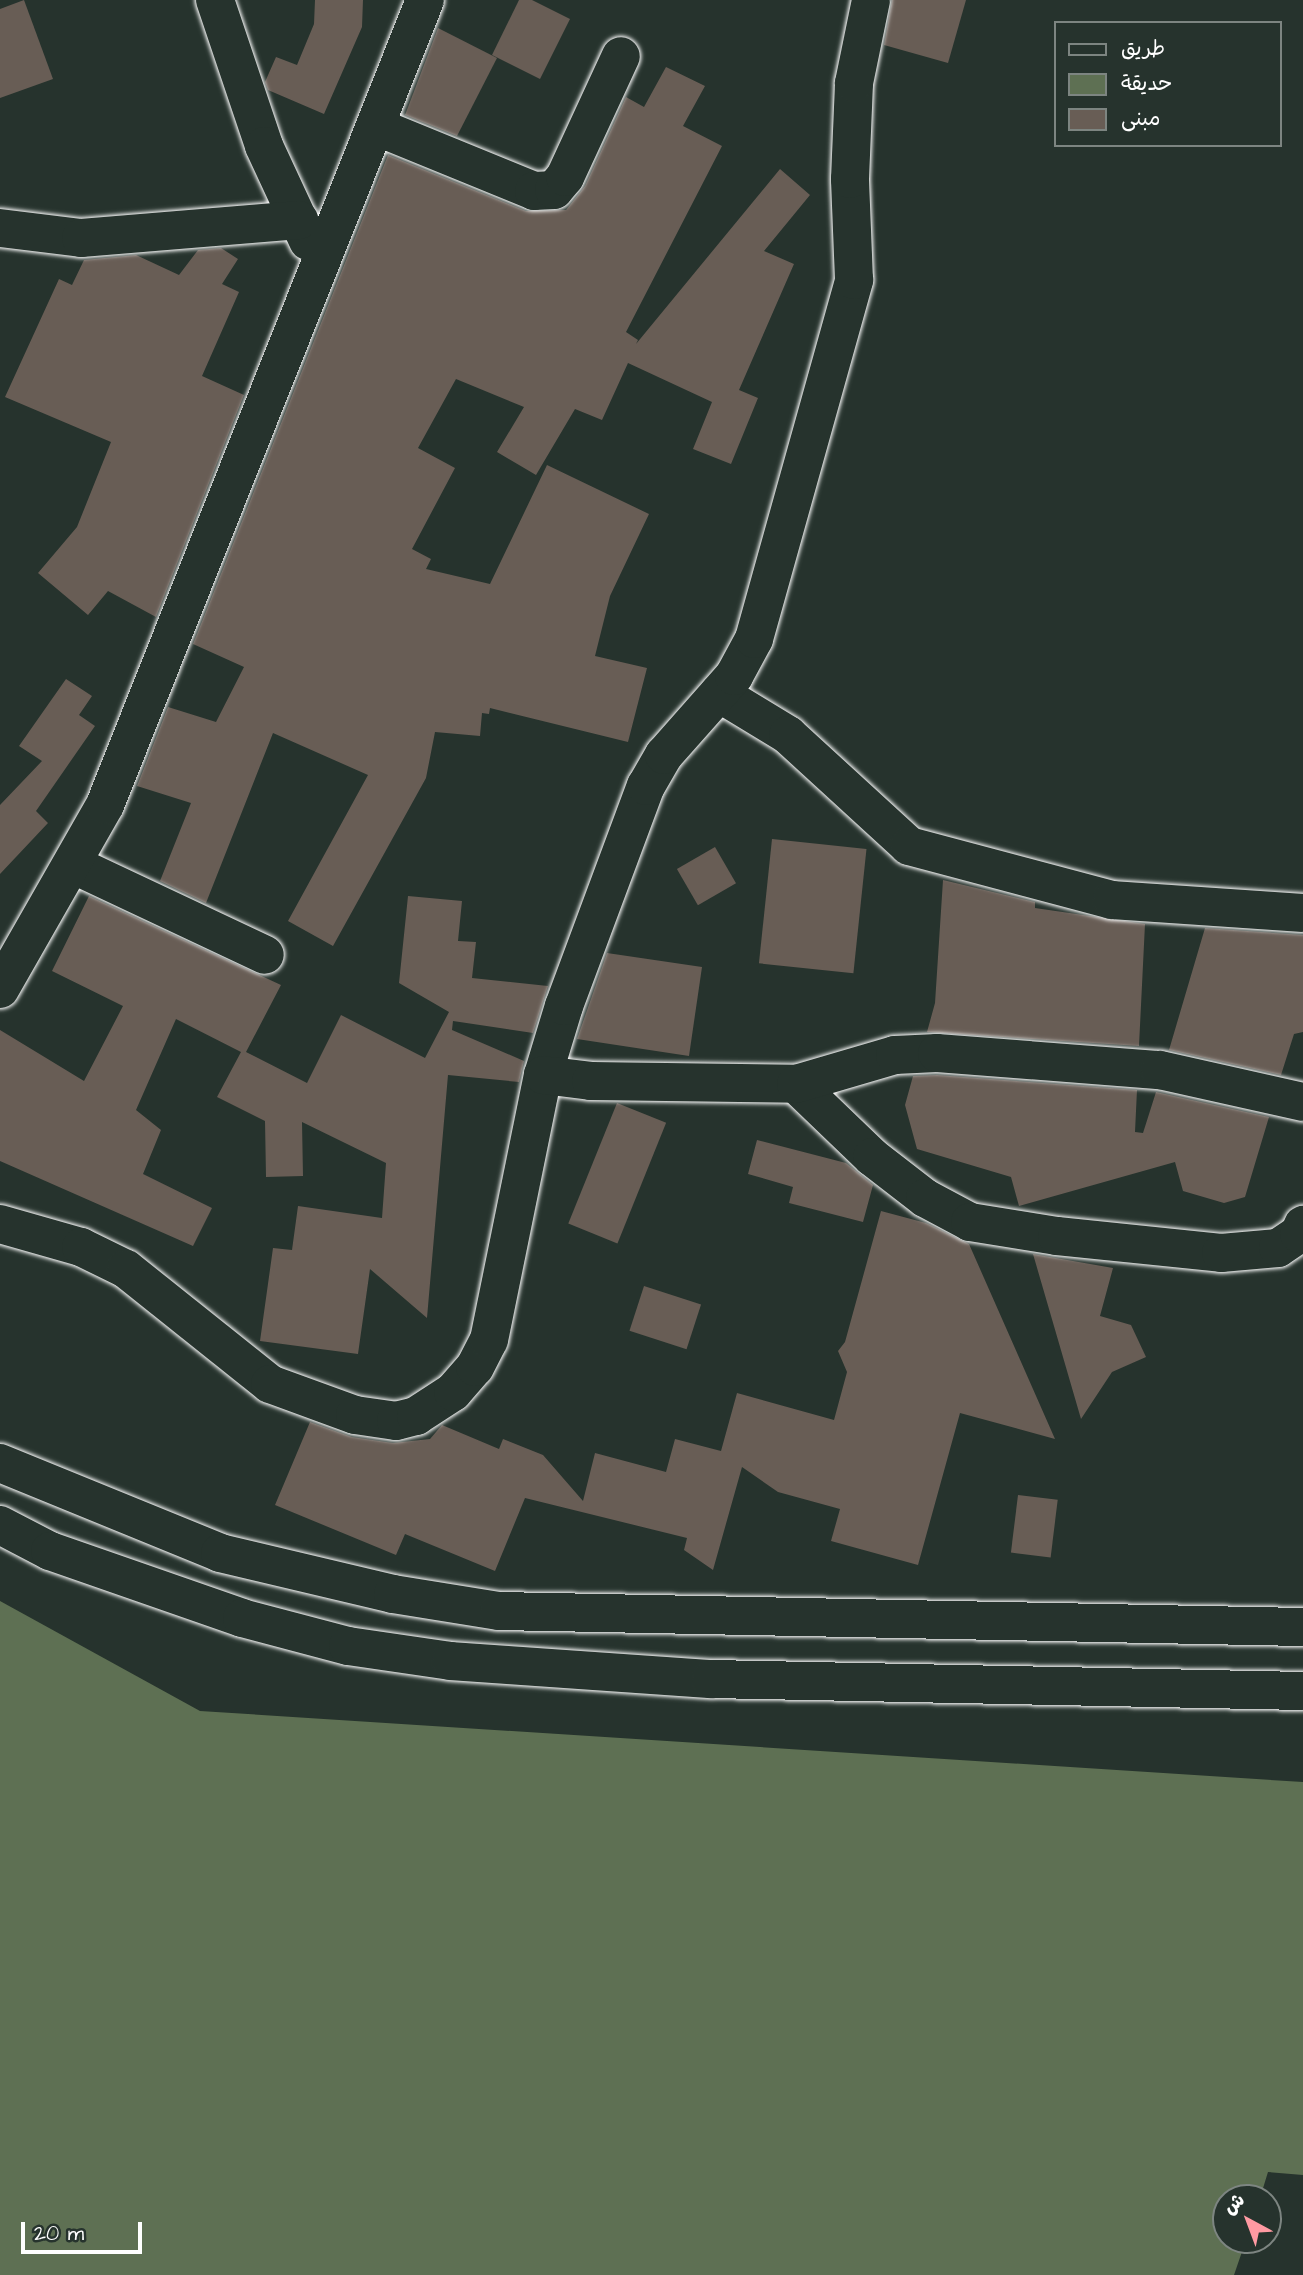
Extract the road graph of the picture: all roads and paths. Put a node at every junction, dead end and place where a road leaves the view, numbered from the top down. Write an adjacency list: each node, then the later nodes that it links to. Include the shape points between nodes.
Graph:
1 (215, 0): 6 (street, via 264,146)
2 (425, 0): 5 (street)
3 (871, 0): 9 (street, via 854,82 850,179 854,280 754,639)
4 (621, 56): 5 (street, via 565,177 554,190 534,191)
5 (375, 126): 8 (street)
6 (299, 220): 7 (street, via 81,238); 8 (street)
7 (0, 228)
8 (319, 265): 10 (street, via 105,805)
9 (719, 693): 11 (street, via 788,735 909,846 1112,900); 14 (street, via 664,755 646,786)
10 (72, 864): 12 (street); 13 (street)
11 (1303, 913)
12 (265, 955)
13 (0, 988)
14 (543, 1075): 15 (street, via 591,1082); 17 (street, via 489,1340 475,1367 453,1392 416,1416 396,1421 369,1419 270,1384 126,1269 81,1247)
15 (796, 1084): 16 (street, via 883,1057 937,1053 1160,1070); 18 (street, via 872,1157 925,1198 970,1222 1057,1236 1221,1252 1278,1248 1299,1234)
16 (1303, 1102)
17 (0, 1224)
18 (1303, 1225)
19 (0, 1463): 21 (street, via 220,1553 393,1594 499,1611)
20 (0, 1525): 22 (street, via 50,1550 242,1618 348,1646 451,1661 711,1679)
21 (1303, 1627)
22 (1303, 1691)

